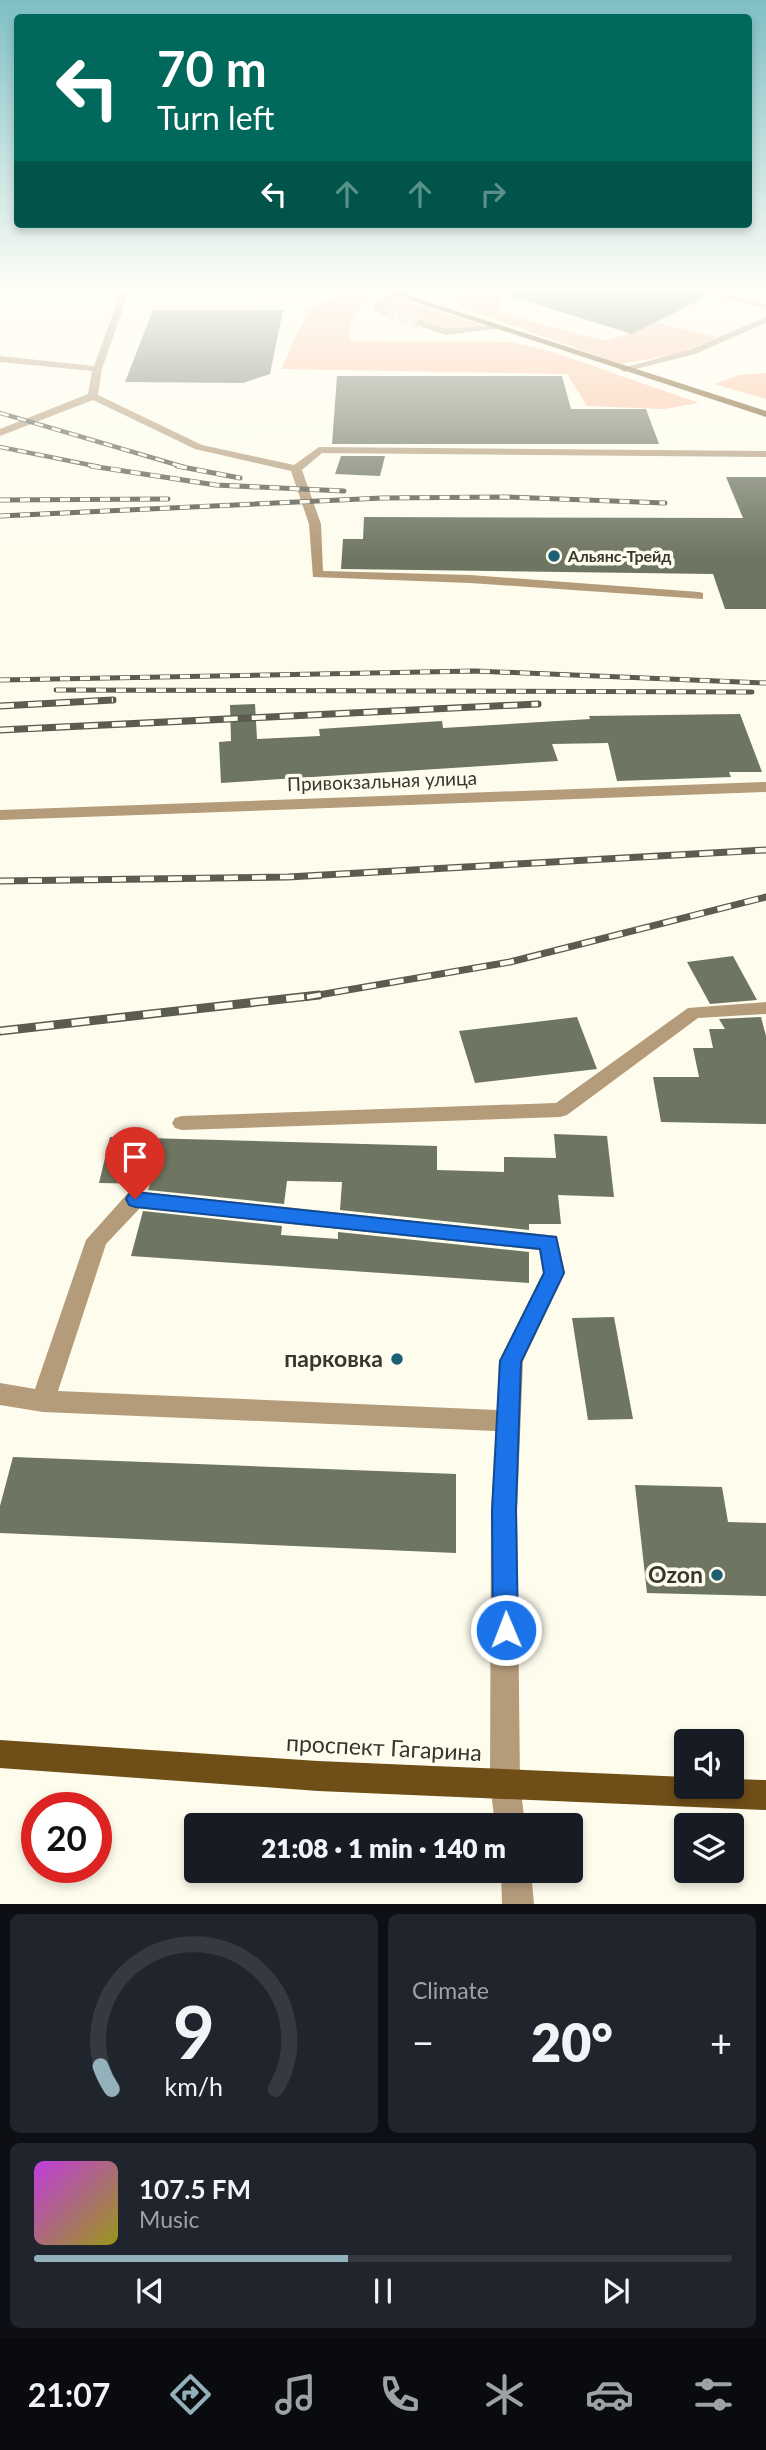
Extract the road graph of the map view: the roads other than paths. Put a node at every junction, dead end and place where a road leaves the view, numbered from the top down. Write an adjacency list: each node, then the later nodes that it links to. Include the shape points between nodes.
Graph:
1 (95, 380): 3 (street)
2 (658, 380): 4 (main road)
3 (93, 396): 5 (street); 7 (street, via 199,447)
4 (766, 414)
5 (0, 433)
6 (766, 454): 7 (street, via 319,450)
7 (296, 469): 8 (street, via 315,524 317,574 470,579)
8 (699, 596)
9 (766, 787): 10 (street, Привокзальная улица)
10 (0, 815)
11 (766, 1009): 12 (street, via 694,1012 560,1110)
12 (182, 1123)
13 (0, 1394): 14 (street)
14 (43, 1401): 15 (street); 15 (street, via 97,1240 135,1199 549,1242 554,1273 510,1361)
15 (508, 1421): 17 (street)
16 (0, 1754): 17 (main road, проспект Гагарина, via 318,1776)
17 (505, 1783): 18 (main road, проспект Гагарина); 19 (street)
18 (766, 1795)
19 (509, 1813)
20 (517, 1883): 21 (street)
21 (518, 1904)

